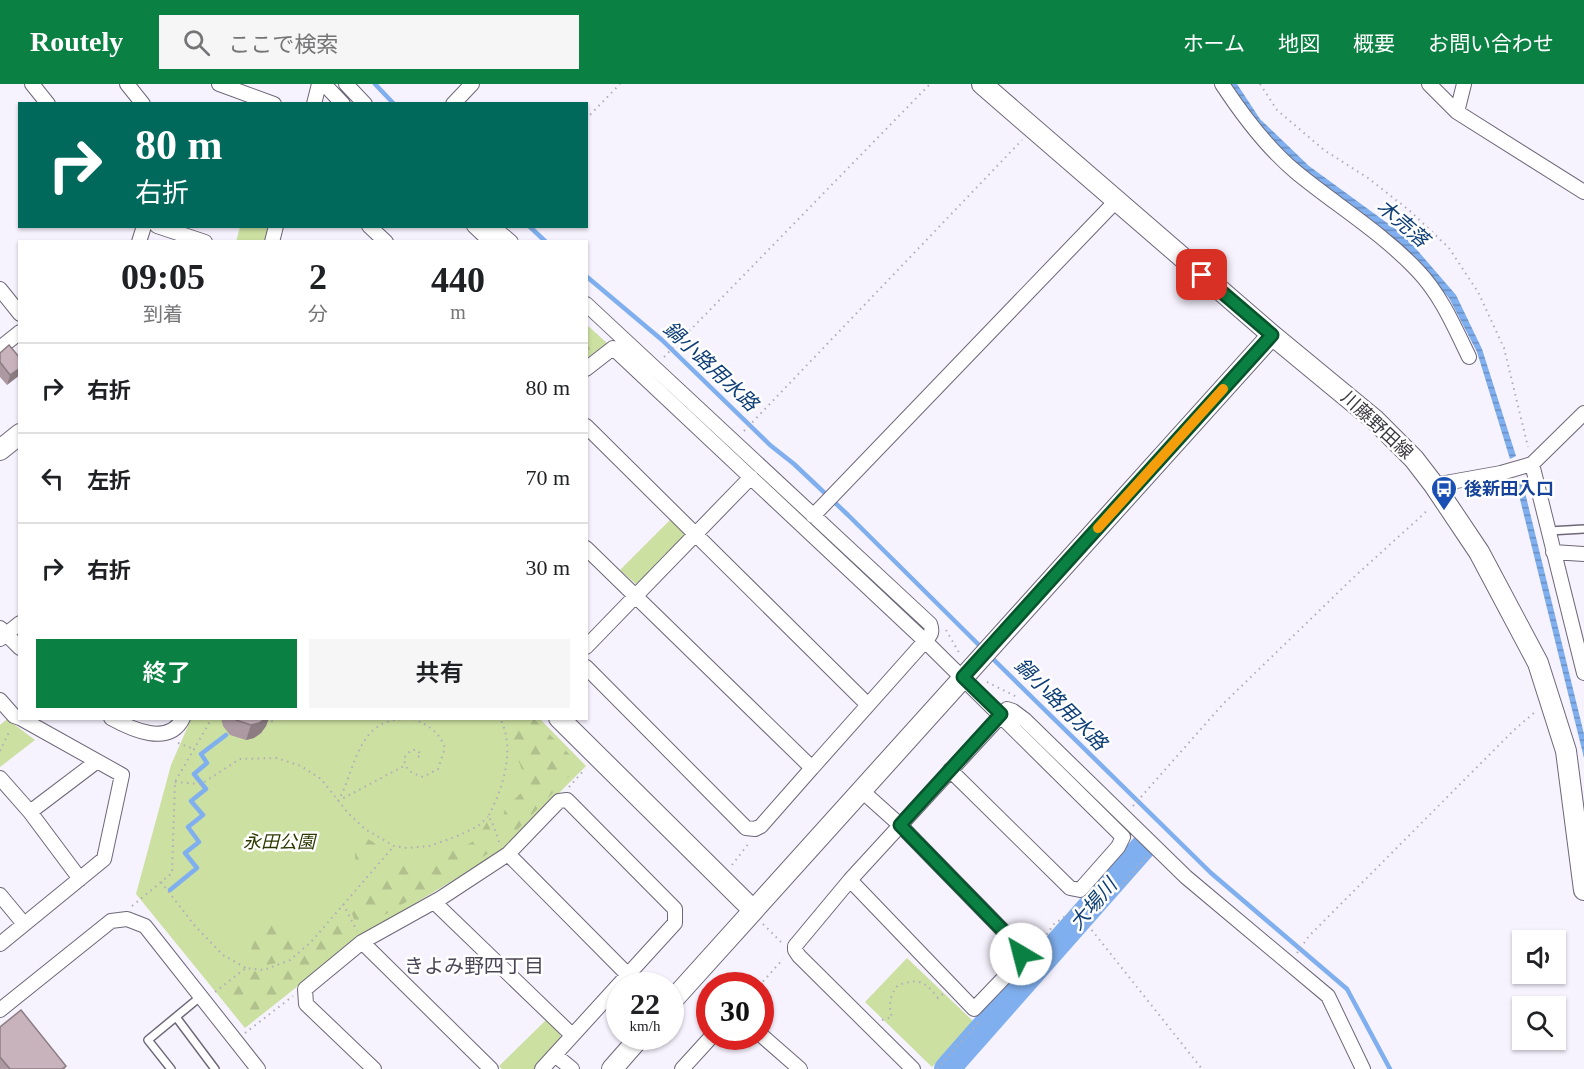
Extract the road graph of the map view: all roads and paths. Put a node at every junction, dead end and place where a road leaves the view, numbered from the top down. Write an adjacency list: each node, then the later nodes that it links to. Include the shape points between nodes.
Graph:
1 (32, 84): 14 (street)
2 (127, 84): 15 (street)
3 (219, 84): 16 (street)
4 (320, 84): 17 (street)
5 (324, 84): 18 (street)
6 (346, 84): 19 (street)
7 (471, 84): 20 (street)
8 (620, 84): 22 (path)
9 (930, 84): 42 (path)
10 (982, 84): 23 (street, 川藤野田線)
11 (1222, 84): 40 (street, via 1248,124 1294,171 1381,237 1418,271 1444,305)
12 (1429, 84): 21 (street)
13 (1464, 84): 21 (street)
14 (46, 102)
15 (141, 102)
16 (268, 102)
17 (315, 102)
18 (342, 102)
19 (363, 102)
20 (455, 102)
21 (1457, 112): 24 (street)
22 (588, 117)
23 (1033, 130): 25 (street, 川藤野田線); 46 (path)
24 (1584, 192)
25 (1116, 201): 38 (street, 川藤野田線); 51 (street)
26 (163, 228): 30 (street)
27 (371, 228): 31 (street)
28 (476, 228): 32 (street)
29 (494, 228): 33 (street)
30 (199, 240)
31 (384, 240)
32 (489, 240)
33 (509, 240)
34 (0, 289): 36 (street)
35 (588, 306): 42 (street)
36 (18, 312)
37 (18, 334): 39 (street)
38 (1272, 335): 50 (street, 川藤野田線, via 1375,420 1414,459); 66 (street)
39 (0, 348)
40 (1469, 357)
41 (588, 367): 49 (street, via 613,348)
42 (654, 367): 46 (street)
43 (1584, 413): 48 (street)
44 (588, 428): 54 (street)
45 (18, 436): 47 (street)
46 (734, 442): 51 (street)
47 (0, 450)
48 (1532, 464): 50 (street); 53 (street)
49 (751, 477): 54 (street); 61 (street)
50 (1438, 491): 67 (street, 川藤野田線, via 1479,552 1516,619); 96 (path, via 1223,704)
51 (813, 516): 61 (street, via 930,624 932,631)
52 (1584, 529): 53 (lane)
53 (1549, 531): 56 (street)
54 (697, 535): 58 (street); 69 (street)
55 (588, 550): 58 (street)
56 (1553, 552): 57 (street); 65 (street)
57 (1584, 554)
58 (637, 597): 62 (street); 88 (street)
59 (18, 624): 60 (street)
60 (2, 634): 63 (street)
61 (925, 641): 66 (street); 69 (street)
62 (588, 645)
63 (18, 646)
64 (588, 669): 99 (street, via 746,828)
65 (1584, 673)
66 (963, 677): 70 (street); 92 (street)
67 (1551, 698): 107 (street, 川藤野田線, via 1566,751); 118 (path, via 1506,738)
68 (0, 700): 71 (street)
69 (868, 705): 88 (street)
70 (1001, 714): 89 (street); 89 (street, via 1123,837 1080,890 1070,888); 96 (street, via 1007,709 1025,720)
71 (18, 717)
72 (18, 720): 83 (path)
73 (22, 720): 85 (street)
74 (115, 720): 75 (street, via 143,733 165,733)
75 (181, 720)
76 (211, 720): 82 (path)
77 (401, 720): 94 (path, via 389,721 366,739)
78 (415, 720): 86 (path, via 433,729 445,748 438,769 423,777)
79 (501, 720): 97 (path, via 509,749)
80 (561, 720): 112 (street)
81 (175, 741): 82 (path)
82 (194, 749): 91 (path)
83 (0, 751)
84 (417, 758): 86 (path, via 417,750 411,750)
85 (96, 762): 95 (street); 104 (street, via 122,775 104,860)
86 (405, 765): 94 (path)
87 (589, 765): 93 (path, via 564,792)
88 (812, 768): 99 (street, via 761,826)
89 (950, 771): 98 (street)
90 (0, 778): 95 (street)
91 (175, 782): 94 (path, via 201,784 240,759 277,758 301,766 321,779); 106 (path, via 172,873)
92 (862, 791): 98 (street); 112 (street)
93 (563, 800): 102 (street); 122 (street, via 675,909 675,923)
94 (338, 801): 100 (path, via 364,829)
95 (30, 812): 104 (street)
96 (1125, 815): 101 (street)
97 (488, 817): 100 (path, via 478,826 430,846); 102 (path, via 499,844)
98 (900, 825): 105 (street); 124 (street, via 1019,947 1019,962 974,1009)
99 (754, 829): 103 (path, via 752,839)
100 (394, 846): 111 (path)
101 (1156, 847): 151 (path, via 1088,924); 152 (street, via 1328,996)
102 (508, 854): 110 (street); 121 (street)
103 (729, 869)
104 (80, 879): 114 (street)
105 (850, 880): 117 (street); 124 (street)
106 (161, 882): 113 (path, via 132,905); 120 (path, via 195,927 223,955)
107 (1584, 890)
108 (0, 895): 114 (street)
109 (1087, 900): 119 (path, via 1054,924)
110 (434, 902): 115 (street); 134 (street)
111 (343, 904): 115 (path); 120 (path, via 290,960 264,970)
112 (758, 917): 117 (path); 125 (street)
113 (127, 919): 128 (street, via 145,926); 129 (street, via 111,921)
114 (24, 924): 116 (street)
115 (362, 942): 126 (street, via 305,989); 143 (street)
116 (0, 944)
117 (793, 950): 123 (path); 149 (street)
118 (1296, 953)
119 (1035, 957)
120 (246, 968): 128 (path)
121 (625, 972)
122 (629, 972)
123 (772, 972)
124 (952, 986): 131 (path, via 938,998 918,981 898,985 891,999 892,1017)
125 (684, 989)
126 (304, 996): 133 (path, via 292,996); 142 (street, via 306,1004)
127 (606, 997): 134 (street)
128 (201, 999): 130 (lane); 141 (street)
129 (0, 1010)
130 (176, 1017): 139 (lane, via 148,1040); 140 (lane)
131 (879, 1021)
132 (978, 1022): 150 (path)
133 (244, 1034)
134 (572, 1035): 138 (street)
135 (774, 1046): 148 (street)
136 (629, 1050): 146 (street)
137 (700, 1050): 147 (street)
138 (555, 1055): 144 (street); 145 (street)
139 (171, 1069)
140 (215, 1069)
141 (258, 1069)
142 (374, 1069)
143 (491, 1069)
144 (542, 1069)
145 (572, 1069)
146 (612, 1069)
147 (683, 1069)
148 (800, 1069)
149 (913, 1069)
150 (937, 1069)
151 (1202, 1069)
152 (1363, 1069)

